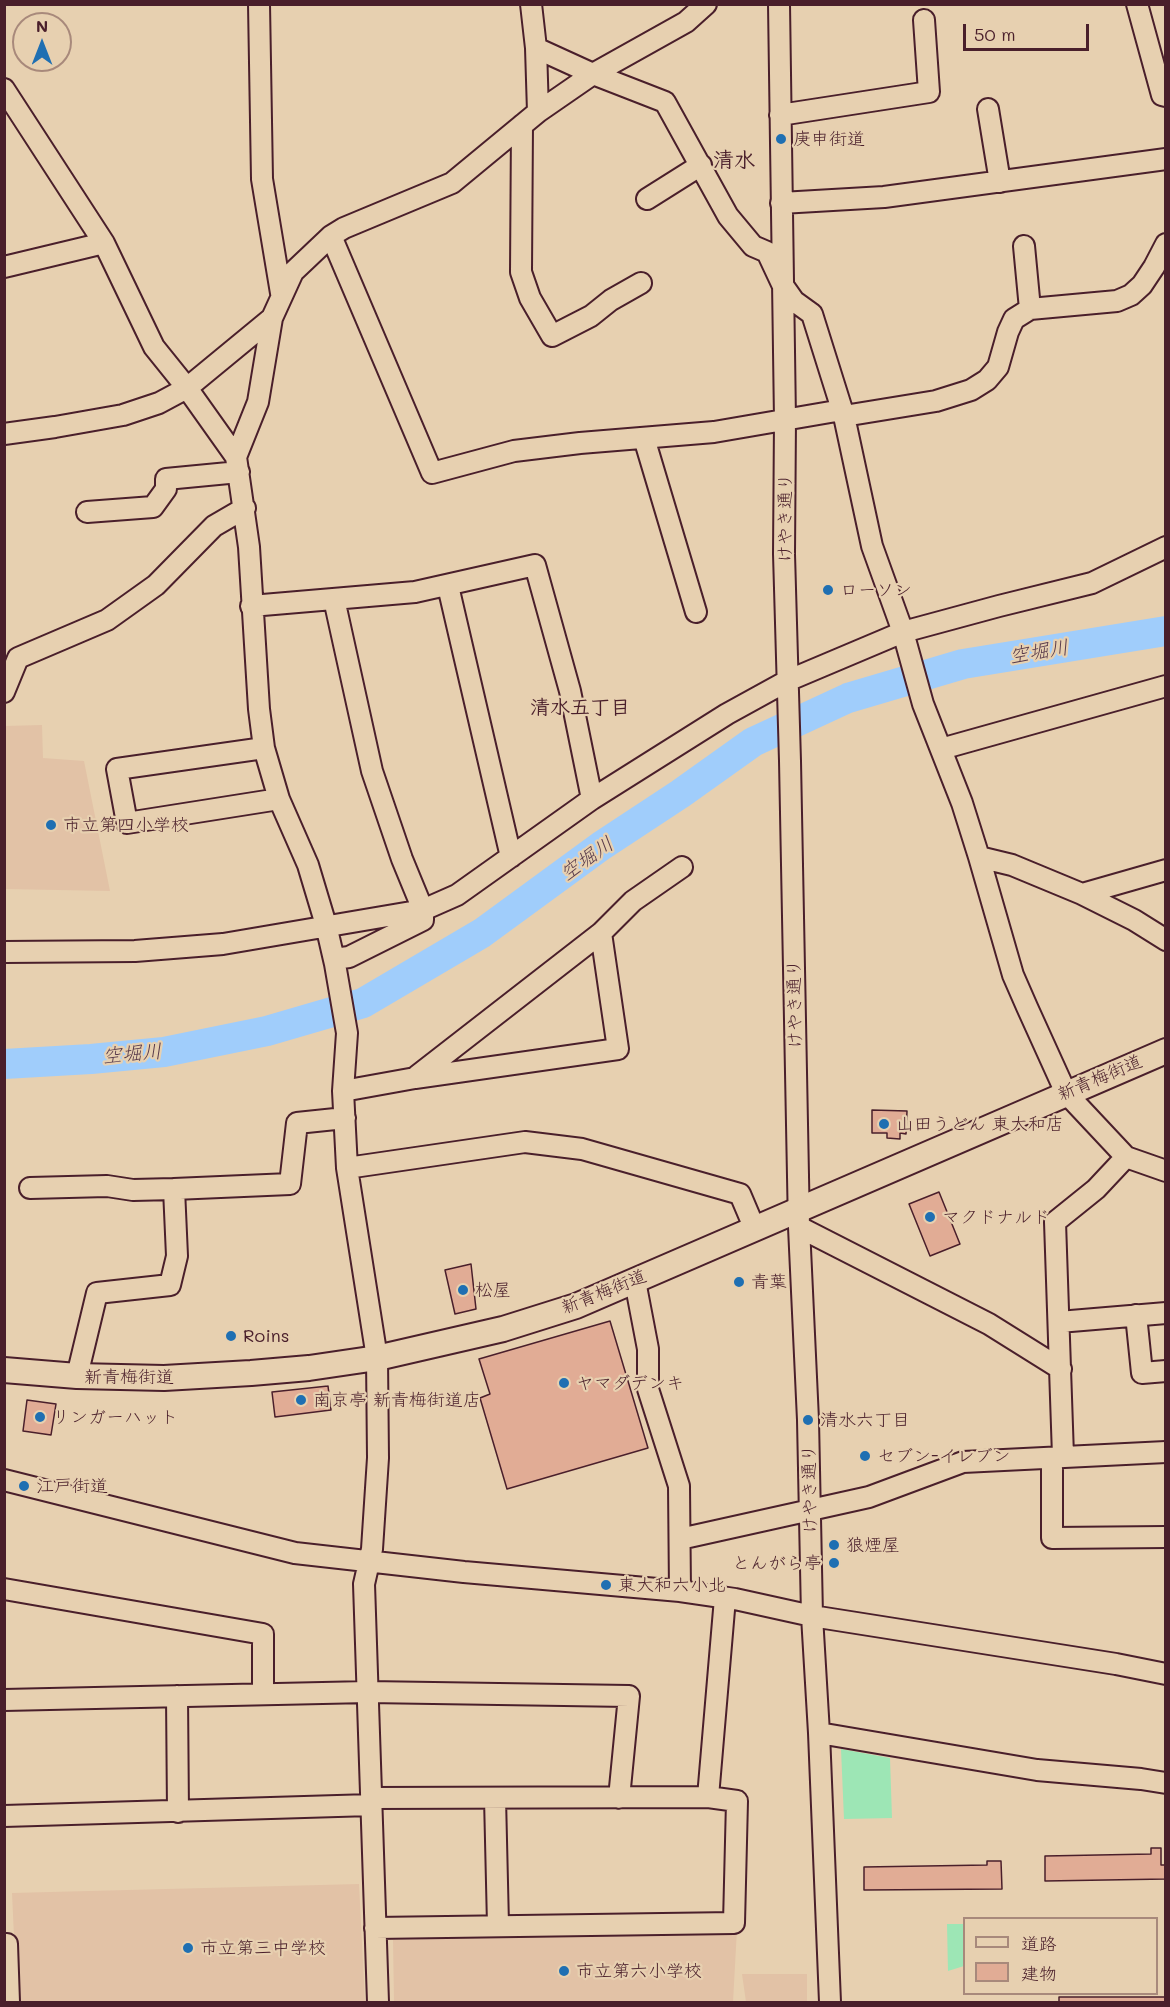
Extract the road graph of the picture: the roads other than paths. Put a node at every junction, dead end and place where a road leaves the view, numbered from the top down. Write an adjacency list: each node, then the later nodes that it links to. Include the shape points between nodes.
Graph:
1 (259, 4): 27 (street, via 262,179)
2 (531, 4): 7 (street)
3 (706, 4): 8 (street, via 686,22)
4 (779, 4): 13 (street, けやき通り)
5 (1137, 4): 10 (street, via 1162,94)
6 (924, 20): 13 (street, via 929,92)
7 (536, 48): 8 (street); 12 (street)
8 (593, 74): 12 (street); 16 (street, via 665,102)
9 (5, 90): 21 (street)
10 (1166, 96)
11 (988, 109): 17 (street)
12 (538, 112): 14 (street)
13 (780, 115): 19 (street, けやき通り)
14 (522, 125): 20 (street, via 452,183); 25 (street, via 521,272 530,298 552,336)
15 (1166, 159): 17 (street)
16 (701, 165): 18 (street); 26 (street, via 728,216 753,246 767,252)
17 (1000, 182): 19 (street, via 884,197)
18 (647, 199)
19 (781, 203): 26 (street, けやき通り)
20 (331, 236): 27 (street, via 293,272); 34 (street, via 432,473 514,451)
21 (104, 243): 24 (street); 30 (street, via 154,347)
22 (1166, 244): 28 (street, via 1142,285 1131,295 1117,301)
23 (1024, 246): 28 (street)
24 (4, 267)
25 (641, 284)
26 (782, 284): 31 (street, via 794,301 812,314); 32 (street, けやき通り)
27 (281, 293): 29 (street)
28 (1030, 309): 31 (street, via 1014,319 998,367 971,390 936,401)
29 (272, 318): 30 (street); 35 (street, via 258,402)
30 (187, 388): 33 (street, via 123,415); 35 (street)
31 (843, 413): 32 (street); 43 (street, via 872,546)
32 (785, 420): 34 (street); 44 (street, けやき通り)
33 (4, 434)
34 (644, 438): 42 (street)
35 (237, 464): 36 (street); 37 (street, via 166,479 166,489 153,507)
36 (245, 508): 41 (street); 46 (street, via 214,526 156,585 107,620 18,658)
37 (87, 512)
38 (1166, 547): 43 (street, via 1092,583)
39 (448, 586): 40 (street); 50 (street, via 535,566 570,691); 51 (street)
40 (334, 599): 41 (street); 56 (street, via 372,771)
41 (251, 606): 47 (street)
42 (696, 612)
43 (904, 634): 44 (street); 48 (street, via 923,704)
44 (787, 686): 50 (street, via 727,714); 72 (street, けやき通り)
45 (1166, 686): 48 (street)
46 (4, 692)
47 (264, 748): 49 (street); 49 (street, via 117,769 127,823)
48 (941, 749): 52 (street)
49 (279, 799): 57 (street, via 308,865)
50 (592, 799): 51 (street)
51 (511, 857): 56 (street, via 457,895)
52 (980, 857): 55 (street, via 1012,865); 65 (street, via 1013,975)
53 (682, 867): 58 (street, via 633,901)
54 (1166, 870): 55 (street)
55 (1082, 894): 59 (street)
56 (423, 910): 57 (street); 61 (street, via 423,920)
57 (326, 926): 60 (street, via 223,944 146,951); 61 (street)
58 (601, 933): 63 (street); 63 (street, via 618,1049)
59 (1166, 940)
60 (4, 952)
61 (335, 962): 64 (street, via 347,1029)
62 (1166, 1051): 65 (main road, 新青梅街道)
63 (415, 1078): 64 (street)
64 (343, 1091): 66 (street)
65 (1066, 1093): 67 (street); 72 (main road, 新青梅街道)
66 (345, 1118): 68 (street); 71 (street, via 297,1123 290,1184)
67 (1126, 1157): 69 (street); 77 (street, via 1096,1189 1055,1222)
68 (347, 1168): 73 (street, via 525,1142 582,1149 740,1194); 78 (street)
69 (1166, 1171)
70 (30, 1188): 71 (street)
71 (174, 1189): 82 (street, via 177,1256 170,1285 97,1293)
72 (799, 1218): 73 (main road, 新青梅街道); 79 (street, via 989,1324); 86 (street, けやき通り)
73 (754, 1227): 74 (main road, 新青梅街道)
74 (634, 1281): 78 (main road, 新青梅街道, via 576,1306 503,1329); 88 (street, via 648,1349 648,1389 679,1486)
75 (1166, 1313): 76 (street)
76 (1136, 1315): 77 (street); 81 (street, via 1142,1373)
77 (1059, 1322): 79 (street)
78 (377, 1358): 82 (main road, 新青梅街道, via 209,1376); 89 (street, via 378,1458)
79 (1061, 1369): 84 (street)
80 (4, 1370): 82 (main road, 新青梅街道)
81 (1166, 1371)
82 (77, 1376)
83 (1166, 1452): 84 (street)
84 (1058, 1457): 86 (street, via 963,1462 869,1497); 87 (street, via 1052,1538)
85 (4, 1480): 89 (street, via 295,1553)
86 (810, 1509): 88 (street); 93 (street, けやき通り)
87 (1166, 1537)
88 (680, 1539): 91 (street)
89 (368, 1562): 91 (street); 95 (street, via 364,1584)
90 (4, 1589): 96 (street, via 263,1634)
91 (680, 1591): 92 (street)
92 (724, 1598): 93 (street); 101 (street)
93 (812, 1616): 94 (street); 99 (street, けやき通り)
94 (1166, 1674)
95 (368, 1692): 96 (street); 103 (street, via 629,1696); 104 (street)
96 (263, 1694): 97 (street)
97 (177, 1696): 98 (street); 105 (street)
98 (4, 1700)
99 (819, 1733): 100 (street, via 1037,1770); 112 (street, けやき通り)
100 (1166, 1783)
101 (708, 1797): 103 (street); 107 (street, via 737,1801 734,1923)
102 (495, 1798): 103 (street); 104 (street); 107 (street)
103 (619, 1798)
104 (371, 1802): 105 (street); 108 (street)
105 (178, 1812): 106 (street)
106 (4, 1816)
107 (498, 1925): 108 (street)
108 (375, 1928): 111 (street)
109 (4, 1944): 110 (street)
110 (9, 2002)
111 (378, 2002)
112 (830, 2002)

